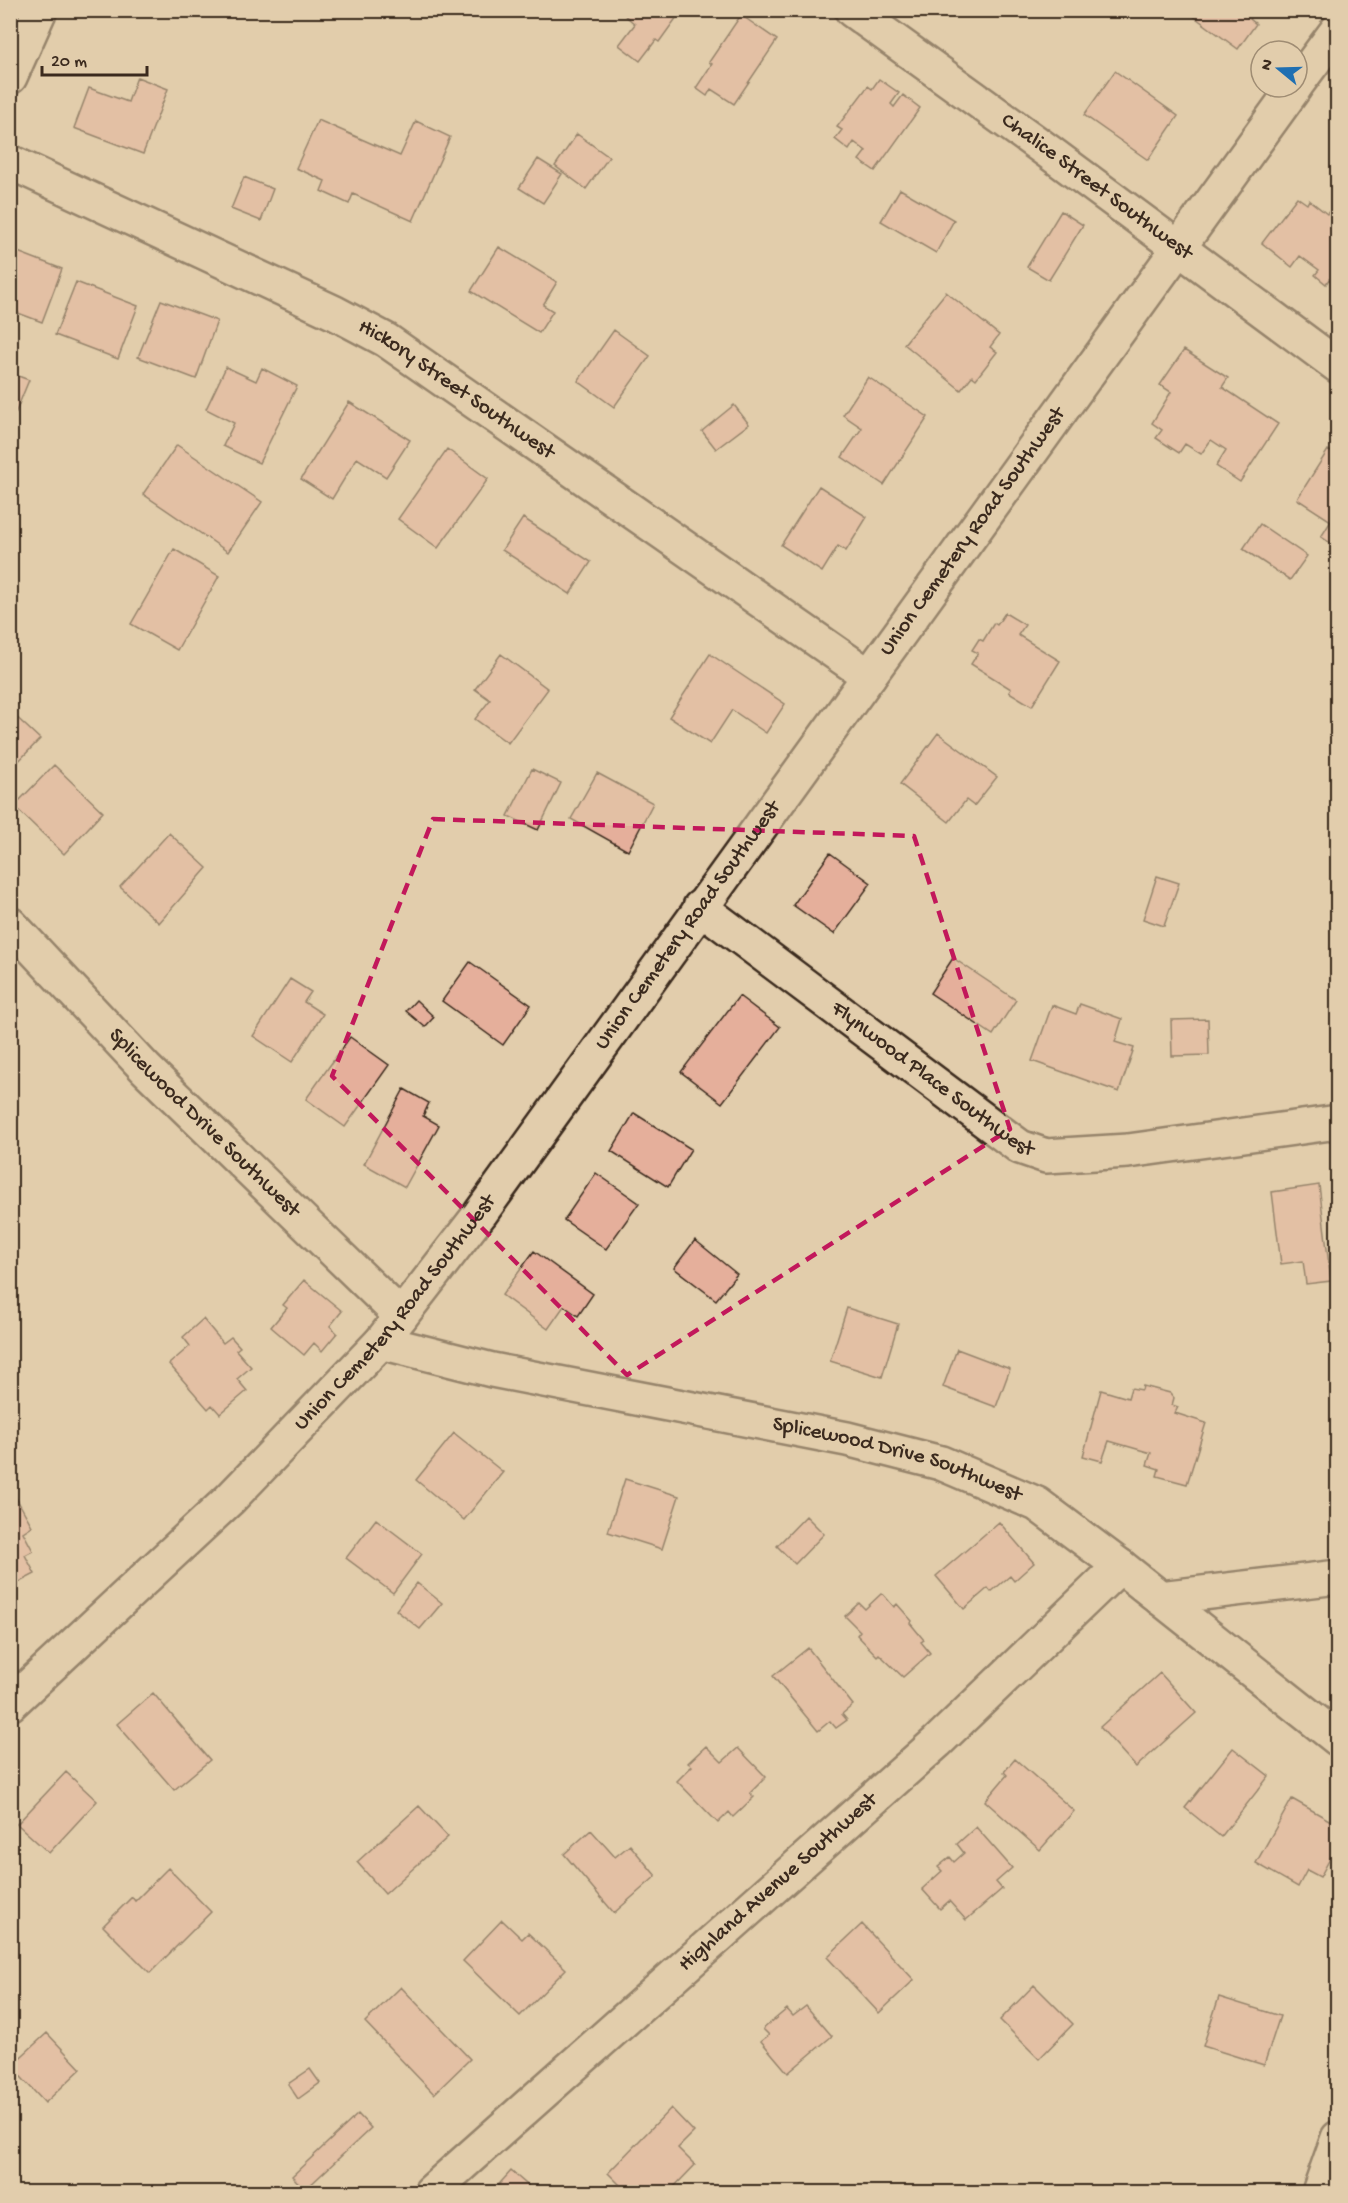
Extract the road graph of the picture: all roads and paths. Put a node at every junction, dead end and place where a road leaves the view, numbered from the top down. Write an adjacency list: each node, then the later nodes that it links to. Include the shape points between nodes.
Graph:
1 (40, 10): 5 (street)
2 (852, 10): 8 (street, Chalice Street Southwest)
3 (1338, 29): 4 (street, Union Cemetery Road Southwest)
4 (1309, 68)
5 (10, 77)
6 (1287, 99): 8 (street, Union Cemetery Road Southwest)
7 (10, 162): 10 (street, Hickory Street Southwest, via 386,340)
8 (1177, 249): 9 (street, Chalice Street Southwest); 10 (street, Union Cemetery Road Southwest)
9 (1338, 366)
10 (869, 676): 11 (street, Union Cemetery Road Southwest)
11 (700, 908): 13 (street, Flynwood Place Southwest, via 1020,1147 1046,1156 1128,1151); 14 (street, Union Cemetery Road Southwest, via 480,1214)
12 (16, 939): 14 (street, Splicewood Drive Southwest)
13 (1338, 1122)
14 (401, 1316): 15 (street, Union Cemetery Road Southwest)
15 (381, 1342): 16 (street, Splicewood Drive Southwest, via 492,1370 847,1439 940,1463 1037,1504); 19 (street, Union Cemetery Road Southwest, via 230,1499)
16 (1120, 1566): 18 (street, Splicewood Drive Southwest); 22 (street, Highland Avenue Southwest, via 937,1742)
17 (1338, 1577): 18 (street)
18 (1160, 1598): 20 (street, Splicewood Drive Southwest)
19 (10, 1704)
20 (1338, 1739)
21 (1338, 2138): 23 (street)
22 (431, 2193)
23 (1319, 2193)

